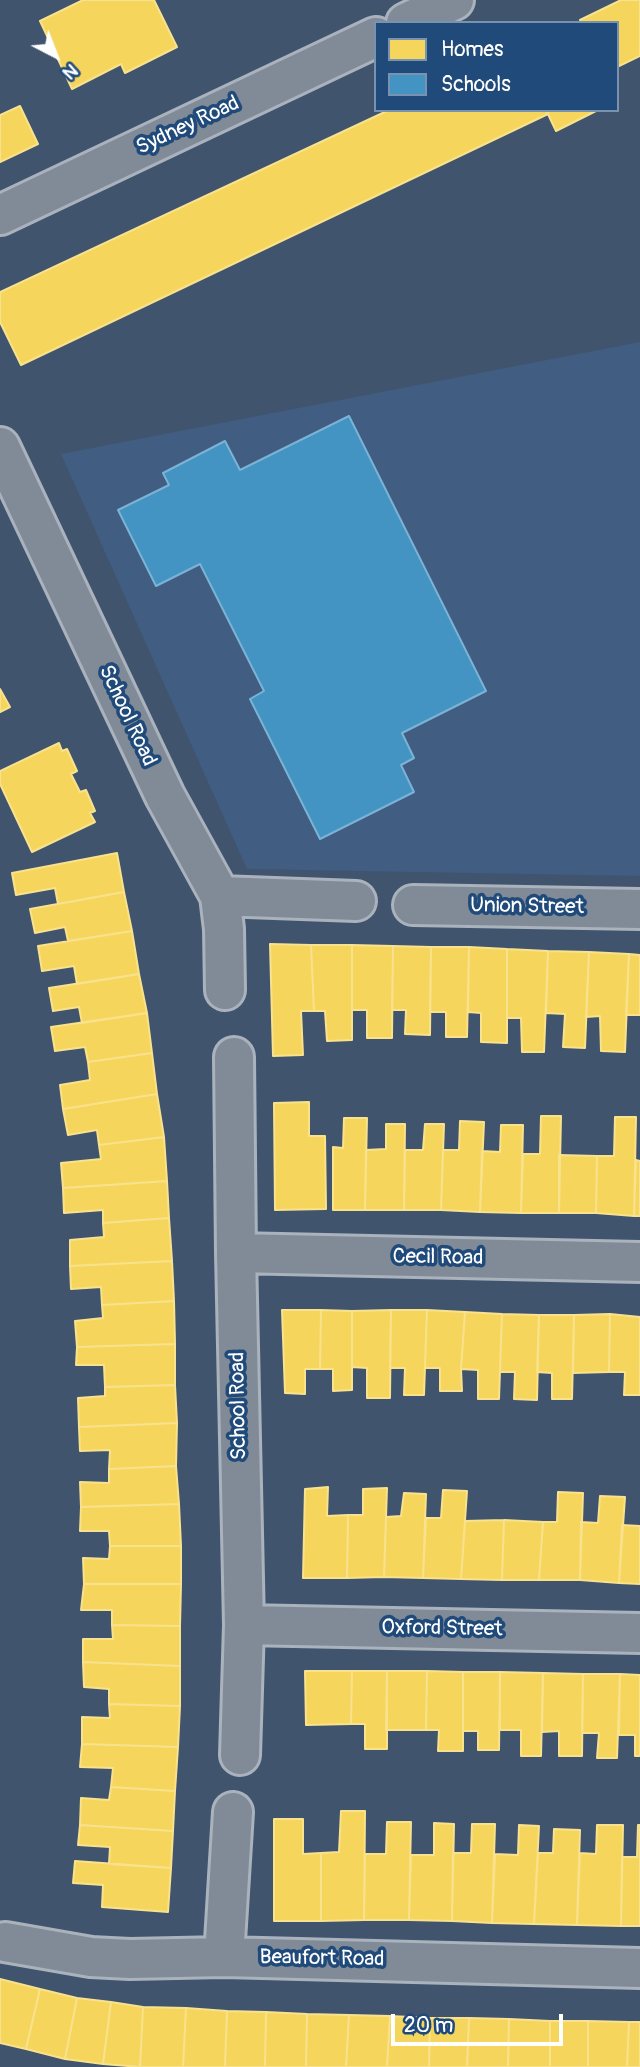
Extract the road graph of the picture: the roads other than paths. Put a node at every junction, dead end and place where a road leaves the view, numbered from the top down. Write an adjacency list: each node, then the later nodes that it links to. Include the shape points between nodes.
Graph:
1 (454, 0): 2 (street)
2 (410, 21)
3 (374, 38): 4 (street, Sydney Road)
4 (0, 215)
5 (0, 447): 6 (street, School Road, via 165,796)
6 (220, 896): 7 (street); 10 (street, School Road)
7 (356, 901)
8 (413, 905): 9 (street, Union Street)
9 (640, 909)
10 (225, 990)
11 (234, 1057): 12 (street, School Road)
12 (236, 1253): 13 (street, Cecil Road); 14 (street, School Road)
13 (640, 1262)
14 (244, 1625): 15 (street, Oxford Street); 16 (street, School Road)
15 (640, 1633)
16 (240, 1755)
17 (233, 1812): 19 (street)
18 (5, 1941): 19 (street, Beaufort Road, via 104,1958)
19 (224, 1957): 20 (street, Beaufort Road)
20 (640, 1968)

